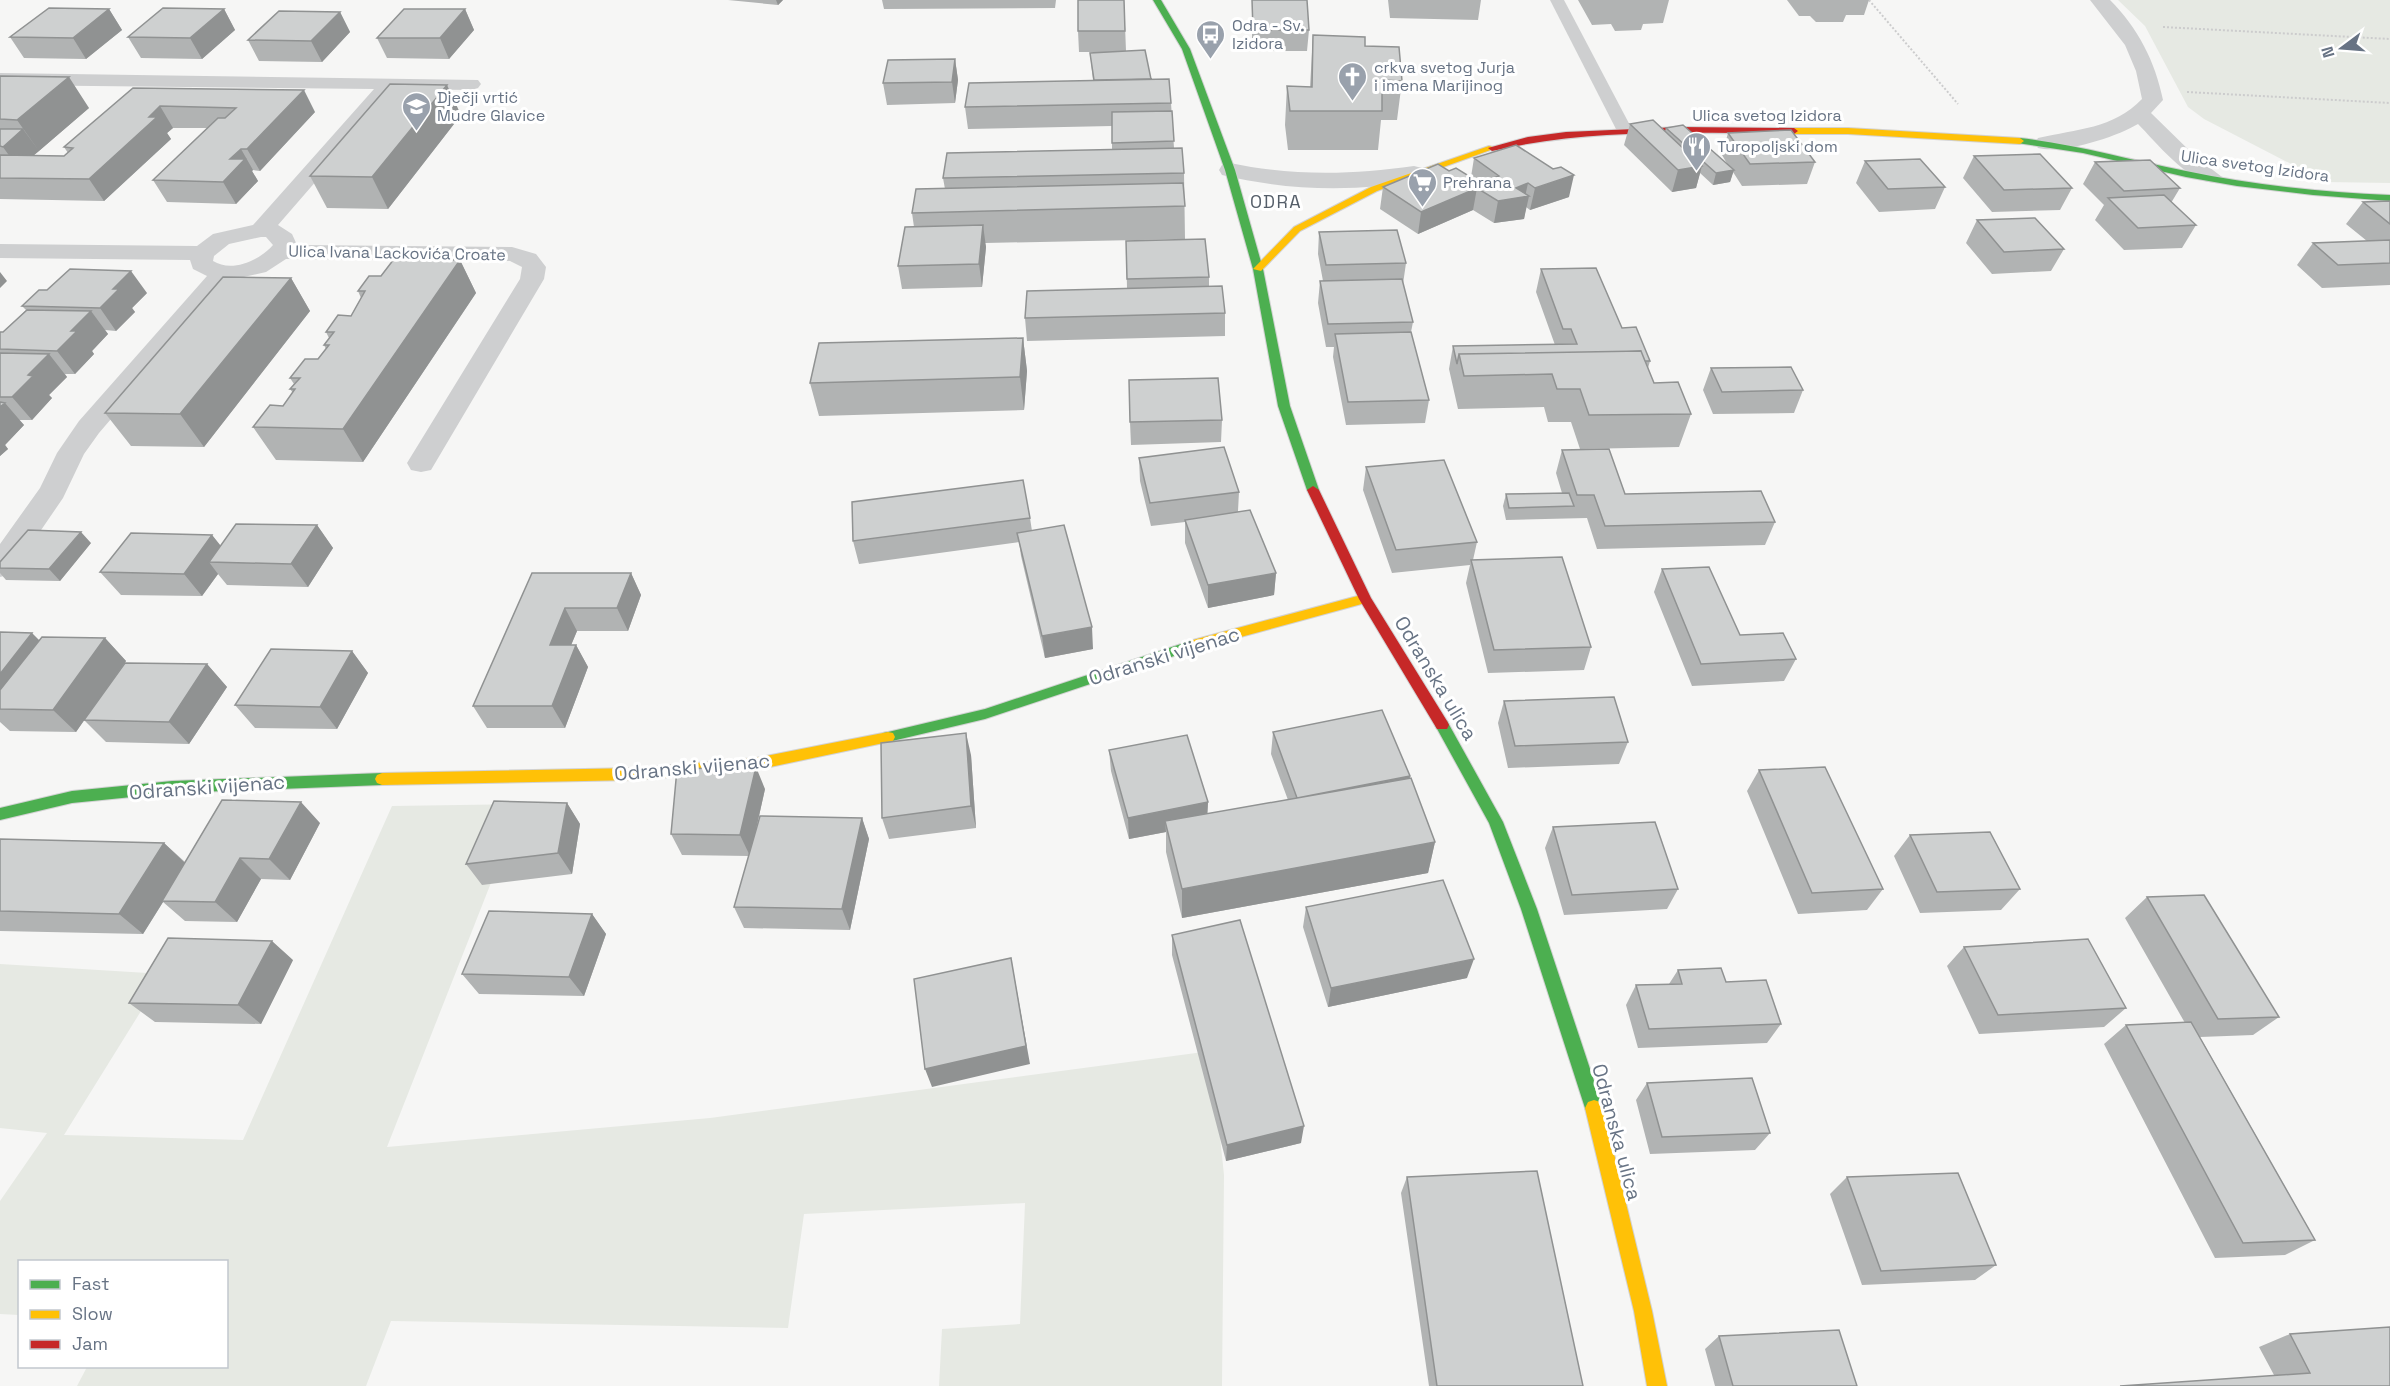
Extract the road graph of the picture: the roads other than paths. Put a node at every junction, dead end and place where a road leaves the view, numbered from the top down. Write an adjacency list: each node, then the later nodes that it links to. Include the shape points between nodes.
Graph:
1 (1157, 0): 10 (street, Odranska ulica, via 1190,58)
2 (1557, 0): 8 (lane)
3 (2099, 0): 7 (street, via 2135,42 2148,75 2153,100)
4 (0, 79): 5 (street)
5 (390, 84): 6 (street); 14 (street, Ulica Ivana Lackovića Croate)
6 (471, 84)
7 (2141, 115): 9 (street, via 2123,126); 12 (street, via 2188,162)
8 (1625, 131): 9 (street, Ulica svetog Izidora, via 1848,132); 11 (street, Ulica svetog Izidora, via 1503,145)
9 (2046, 143): 12 (street, Ulica svetog Izidora)
10 (1230, 170): 11 (street, via 1284,181 1319,183); 18 (street, Odranska ulica)
11 (1414, 173): 18 (street, Ulica svetog Izidora, via 1297,229)
12 (2211, 177): 13 (street, Ulica svetog Izidora)
13 (2390, 198)
14 (261, 230): 16 (street, via 272,231 284,239); 17 (street, via 228,237)
15 (0, 251): 17 (street)
16 (280, 252): 19 (street, via 262,264); 20 (street, Ulica Ivana Lackovića Croate, via 512,254 528,258 534,267 532,279)
17 (203, 253): 19 (street, via 201,264)
18 (1258, 269): 22 (street, Odranska ulica, via 1274,363 1299,452)
19 (223, 273): 21 (street, via 89,427 71,453 54,491)
20 (421, 463)
21 (0, 566)
22 (1365, 599): 23 (street, Odranski vijenac, via 1182,648 985,714 756,764 635,774 308,780 172,787 72,797); 24 (street, Odranska ulica, via 1452,741 1496,822 1525,898 1594,1109)
23 (0, 814)
24 (1657, 1386)

